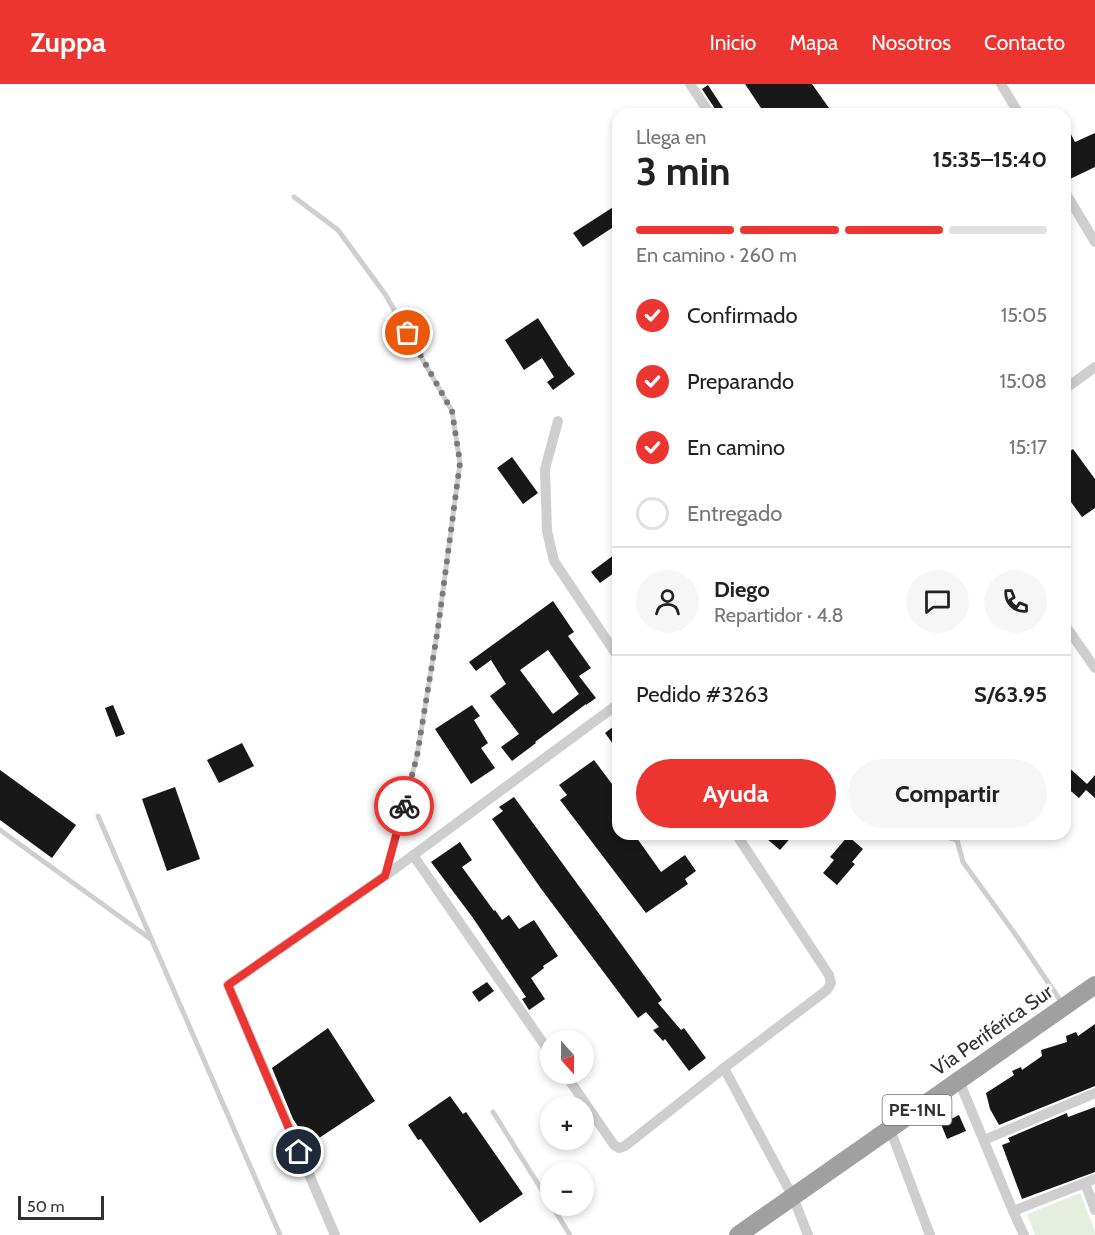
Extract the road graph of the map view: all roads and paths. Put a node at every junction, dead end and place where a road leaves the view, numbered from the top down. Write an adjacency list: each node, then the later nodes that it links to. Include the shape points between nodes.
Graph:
1 (690, 84): 3 (street)
2 (1001, 84): 4 (street)
3 (706, 108)
4 (1015, 108)
5 (294, 196): 20 (lane, via 338,230 385,294 452,411 460,463 417,756)
6 (1071, 202): 7 (street)
7 (1095, 242)
8 (1095, 367): 9 (street)
9 (1071, 385)
10 (558, 421): 12 (street, via 545,469 547,531 554,561)
11 (1071, 634): 13 (street)
12 (612, 648)
13 (1095, 668)
14 (612, 708): 19 (street)
15 (98, 816): 21 (lane)
16 (0, 830): 21 (lane)
17 (740, 840): 25 (street, via 831,983)
18 (959, 840): 23 (lane, via 963,862)
19 (413, 855): 20 (street); 24 (street)
20 (385, 876): 39 (street, via 228,985)
21 (152, 940): 38 (lane)
22 (1095, 985): 23 (highway, Vía Periférica Sur / PE-1NL)
23 (1064, 1006): 26 (highway, Vía Periférica Sur / PE-1NL)
24 (540, 1039)
25 (724, 1068): 27 (street, via 619,1148); 34 (street)
26 (959, 1081): 30 (highway, Vía Periférica Sur / PE-1NL); 31 (street)
27 (572, 1084)
28 (1095, 1093): 31 (street)
29 (493, 1112): 33 (lane)
30 (890, 1129): 34 (highway, Vía Periférica Sur / PE-1NL); 43 (street)
31 (984, 1140): 35 (street)
32 (1090, 1181): 35 (street); 36 (street)
33 (540, 1187)
34 (793, 1197): 41 (highway, Vía Periférica Sur / PE-1NL); 42 (street)
35 (1013, 1210): 44 (street)
36 (1095, 1210)
37 (558, 1216): 40 (lane)
38 (280, 1235)
39 (335, 1235)
40 (570, 1235)
41 (738, 1235)
42 (808, 1235)
43 (930, 1235)
44 (1024, 1235)

